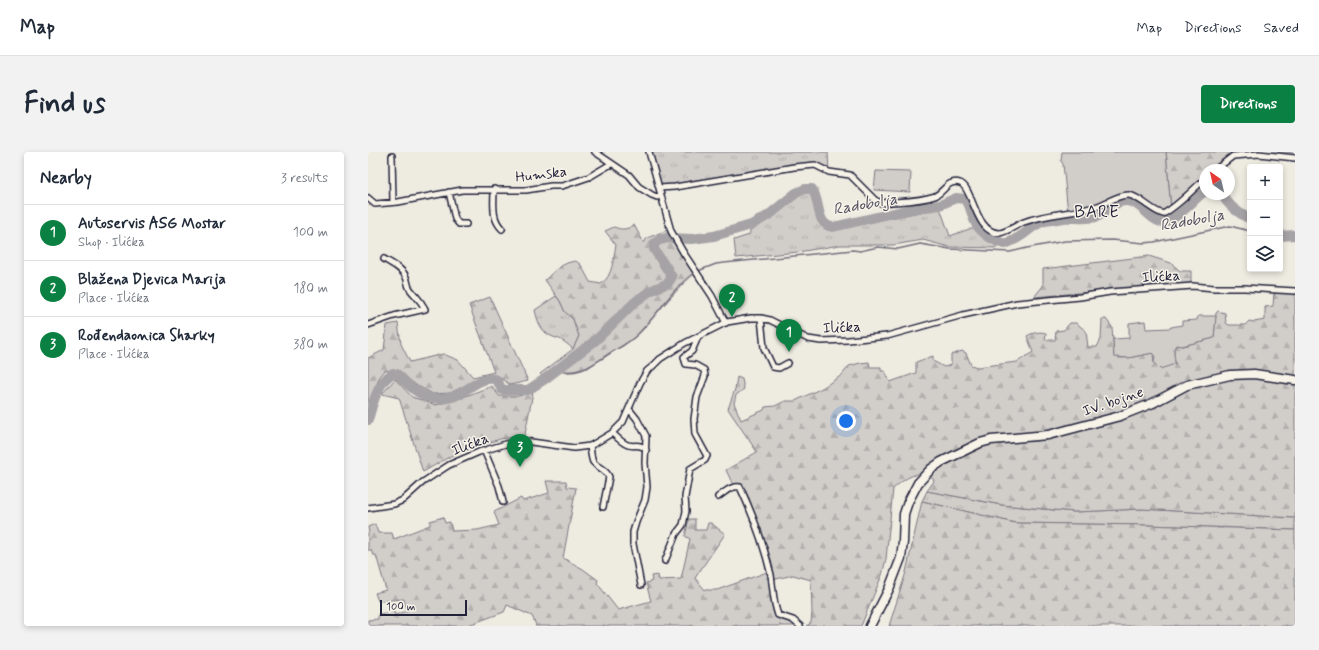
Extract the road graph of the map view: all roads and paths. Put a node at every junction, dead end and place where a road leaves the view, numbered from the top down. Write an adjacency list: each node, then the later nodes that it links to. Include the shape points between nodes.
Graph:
1 (595, 152): 5 (street)
2 (649, 152): 8 (street)
3 (392, 156): 13 (street)
4 (1295, 158): 6 (street, via 1259,154 1233,156)
5 (611, 164): 9 (street, Humska, via 589,177 562,186); 11 (street, via 625,172 639,187 657,197)
6 (1223, 164)
7 (1199, 184): 8 (street, via 1171,210 1163,214 1128,195 1096,207 1040,217 1013,226 1003,233 988,228 981,220 965,186 957,182 951,183 936,196 881,203 850,175 829,172 815,165)
8 (659, 188): 11 (street)
9 (494, 190): 10 (street, Humska); 15 (street, via 494,216)
10 (449, 192): 13 (street, Humska); 14 (street, via 455,218 459,224)
11 (661, 195): 19 (street, via 680,246)
12 (369, 202): 13 (street, Humska)
13 (393, 202)
14 (466, 224)
15 (502, 229)
16 (384, 259): 20 (street, via 400,269 406,277 408,287 421,300 425,309)
17 (1295, 291): 18 (street, Ilićka, via 1193,286 1110,292 1017,303 887,336 848,340 808,339)
18 (761, 318): 19 (street, Ilićka); 22 (street, via 764,348 773,367 779,368)
19 (726, 323): 21 (street, Ilićka)
20 (368, 325)
21 (698, 337): 24 (street, Ilićka, via 660,359 647,371); 33 (street, via 692,351 684,357 684,361 704,370 706,376 697,397 694,419 695,434 706,456 705,460 690,468 683,525 676,534)
22 (788, 364)
23 (1295, 380): 36 (main road, IV. bojne, via 1254,374 1230,375 1187,385 1153,403 1120,416 1048,435 980,442 941,462 921,479 908,502 904,514 901,558)
24 (630, 409): 25 (street, Ilićka, via 623,422); 28 (street, via 646,436)
25 (612, 433): 26 (street, Ilićka); 28 (street, via 623,443 640,445)
26 (590, 446): 27 (street, Ilićka, via 574,448 524,441); 31 (street, via 592,460 606,471 609,477)
27 (484, 450): 30 (street); 32 (street, Ilićka, via 433,474 403,500)
28 (646, 450): 34 (street, via 645,500 633,532)
29 (718, 497): 35 (street, via 733,487 740,487 765,553 778,614)
30 (503, 502)
31 (603, 506)
32 (368, 508)
33 (665, 561)
34 (641, 585)
35 (800, 626)
36 (870, 626)

